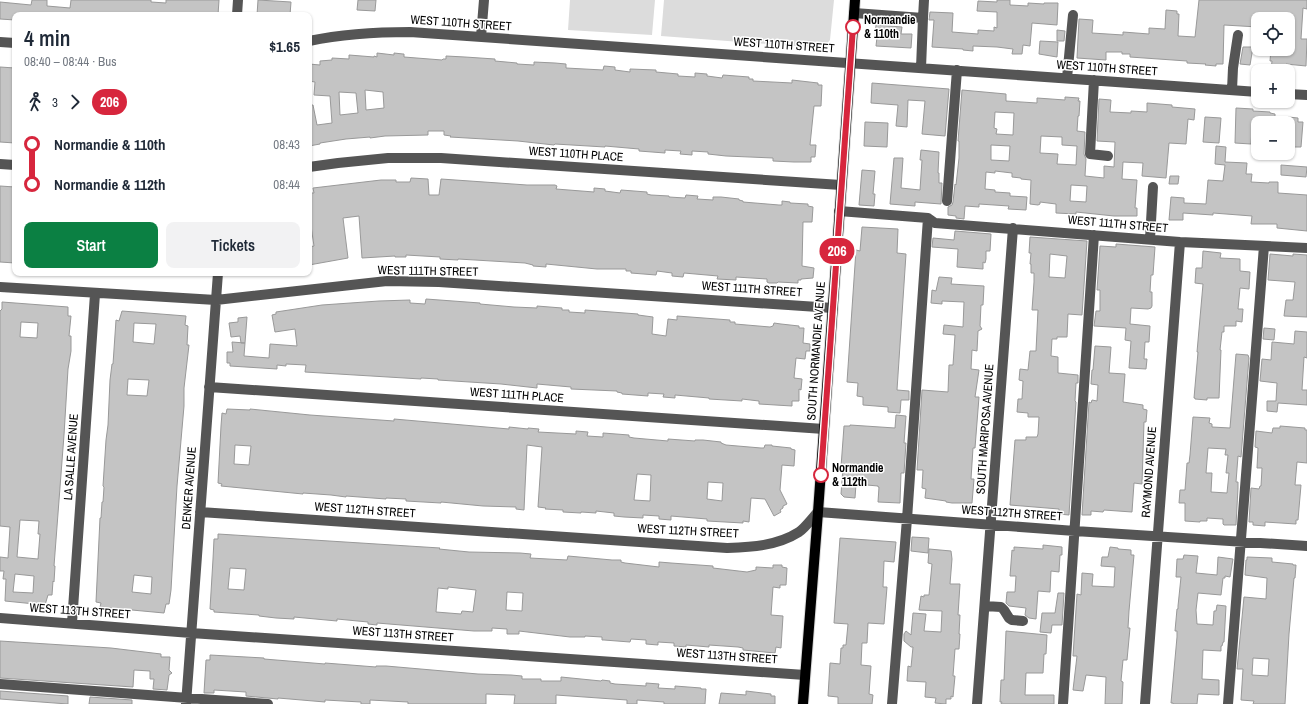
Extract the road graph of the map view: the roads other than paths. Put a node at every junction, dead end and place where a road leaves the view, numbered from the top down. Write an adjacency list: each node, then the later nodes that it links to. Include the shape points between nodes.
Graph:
1 (238, 0): 5 (street)
2 (484, 0): 10 (street)
3 (855, 0): 6 (main road, SOUTH NORMANDIE AVENUE)
4 (924, 0): 8 (street)
5 (237, 12)
6 (854, 13): 8 (street); 14 (main road, SOUTH NORMANDIE AVENUE)
7 (1073, 15): 17 (street)
8 (923, 18): 15 (street)
9 (1238, 34): 19 (street)
10 (481, 37): 11 (street, WEST 110TH STREET, via 383,32); 14 (street, WEST 110TH STREET)
11 (312, 40)
12 (0, 42): 13 (street)
13 (12, 43)
14 (850, 63): 15 (street, WEST 110TH STREET); 27 (main road, SOUTH NORMANDIE AVENUE)
15 (921, 68): 16 (street, WEST 110TH STREET)
16 (957, 70): 17 (street, WEST 110TH STREET); 29 (street)
17 (1067, 78): 18 (street, WEST 110TH STREET)
18 (1094, 80): 19 (street, WEST 110TH STREET); 23 (street, via 1090,154)
19 (1232, 90): 20 (street, WEST 110TH STREET)
20 (1251, 91)
21 (1295, 94): 22 (street)
22 (1307, 95)
23 (1108, 156)
24 (0, 164): 25 (street)
25 (12, 166)
26 (312, 167): 27 (street, WEST 110TH PLACE, via 388,158 441,158)
27 (841, 185): 30 (main road, SOUTH NORMANDIE AVENUE)
28 (1153, 187): 34 (street)
29 (947, 201)
30 (839, 212): 31 (street, WEST 111TH STREET); 42 (main road, SOUTH NORMANDIE AVENUE)
31 (928, 218): 32 (street, WEST 111TH STREET, via 935,223); 47 (street)
32 (1013, 228): 33 (street, WEST 111TH STREET); 48 (street, SOUTH MARIPOSA AVENUE)
33 (1094, 235): 34 (street, WEST 111TH STREET); 49 (street)
34 (1150, 239): 35 (street, WEST 111TH STREET)
35 (1180, 242): 36 (street, WEST 111TH STREET); 50 (street, RAYMOND AVENUE)
36 (1264, 246): 37 (street, WEST 111TH STREET); 51 (street)
37 (1307, 248)
38 (218, 276): 41 (street, DENKER AVENUE)
39 (0, 287): 40 (street, WEST 111TH STREET)
40 (95, 294): 41 (street, WEST 111TH STREET); 56 (street, LA SALLE AVENUE)
41 (216, 300): 42 (street, WEST 111TH STREET, via 387,281 439,282); 43 (street, DENKER AVENUE)
42 (833, 308): 44 (main road, SOUTH NORMANDIE AVENUE)
43 (210, 387): 44 (street, WEST 111TH PLACE); 45 (street, DENKER AVENUE)
44 (824, 429): 46 (main road, SOUTH NORMANDIE AVENUE)
45 (200, 512): 46 (street, WEST 112TH STREET, via 727,548 751,547 785,538 800,531); 57 (street, DENKER AVENUE)
46 (818, 512): 47 (street, WEST 112TH STREET); 58 (main road, SOUTH NORMANDIE AVENUE)
47 (907, 519): 48 (street, WEST 112TH STREET); 63 (street)
48 (991, 525): 49 (street, WEST 112TH STREET); 53 (street, SOUTH MARIPOSA AVENUE)
49 (1075, 531): 50 (street, WEST 112TH STREET); 65 (street)
50 (1157, 537): 51 (street, WEST 112TH STREET); 66 (street, RAYMOND AVENUE)
51 (1240, 542): 52 (street, WEST 112TH STREET); 67 (street)
52 (1307, 546)
53 (985, 606): 55 (street, via 1001,608 1012,620); 64 (street, SOUTH MARIPOSA AVENUE)
54 (0, 618): 56 (street, WEST 113TH STREET)
55 (1023, 621)
56 (72, 623): 57 (street, WEST 113TH STREET)
57 (191, 633): 58 (street, WEST 113TH STREET); 60 (street, DENKER AVENUE)
58 (805, 675): 62 (main road, SOUTH NORMANDIE AVENUE)
59 (0, 684): 60 (street)
60 (186, 701): 61 (street)
61 (268, 704)
62 (803, 704)
63 (892, 704)
64 (977, 704)
65 (1063, 704)
66 (1145, 704)
67 (1228, 704)

